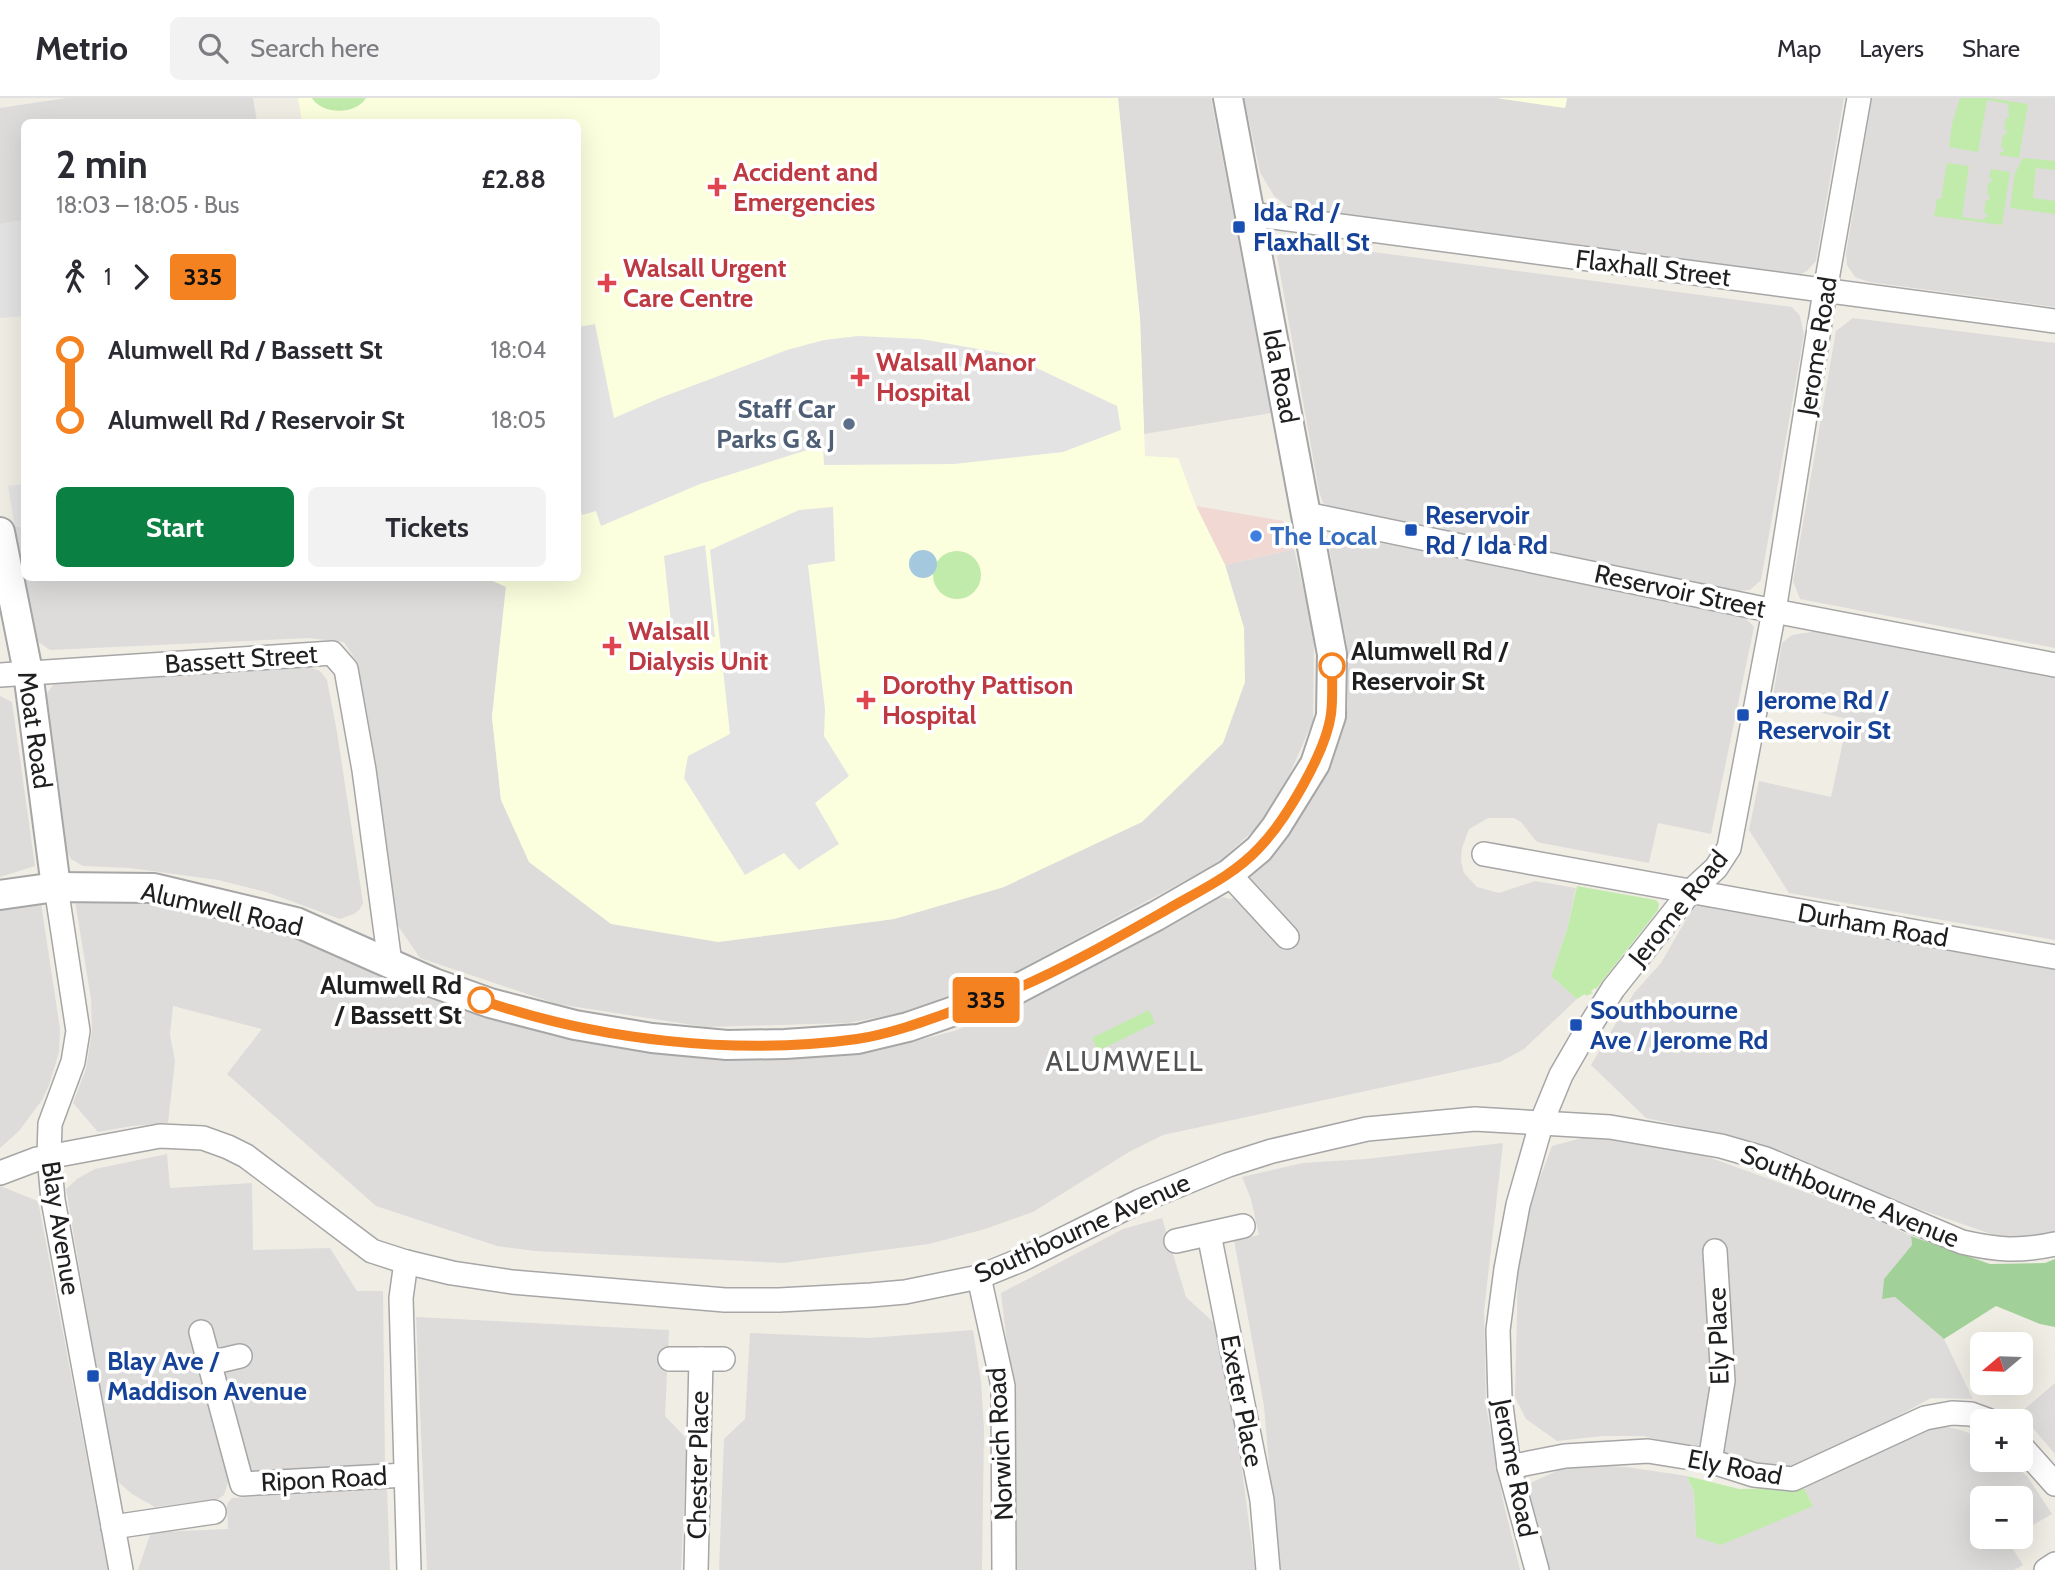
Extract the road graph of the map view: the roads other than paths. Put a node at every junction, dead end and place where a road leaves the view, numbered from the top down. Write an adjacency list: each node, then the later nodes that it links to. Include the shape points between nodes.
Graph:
1 (1228, 98): 3 (street, Ida Road)
2 (1859, 98): 4 (street, Jerome Road)
3 (1251, 214): 4 (street, Flaxhall Street); 6 (street, Ida Road)
4 (1825, 291): 5 (street, Flaxhall Street); 8 (street, Jerome Road)
5 (2055, 321)
6 (1306, 514): 8 (street, Reservoir Street); 9 (street, Ida Road)
7 (0, 532): 11 (street, Moat Road)
8 (1774, 611): 10 (street, Reservoir Street); 16 (street, Jerome Road, via 1729,848 1716,868)
9 (1332, 654): 14 (street, Alumwell Road, via 1331,716 1315,764 1259,849)
10 (2055, 665)
11 (28, 672): 12 (street, Bassett Street); 15 (street, Moat Road); 20 (street, Bassett Street, via 332,653 340,659 346,668 364,770)
12 (0, 675)
13 (1484, 854): 16 (street, Durham Road)
14 (1229, 874): 18 (street); 20 (street, Alumwell Road, via 1015,990 858,1039 727,1045 652,1038 575,1025 490,1003)
15 (56, 887): 17 (street, Alumwell Road); 20 (street, Alumwell Road, via 154,888 296,922); 22 (street, Blay Avenue, via 78,1031 73,1062 50,1124)
16 (1690, 892): 19 (street, Durham Road); 21 (street, Jerome Road, via 1602,1006 1561,1075)
17 (0, 895)
18 (1287, 937)
19 (2055, 957)
20 (390, 963)
21 (1542, 1121): 27 (street, Southbourne Avenue, via 1721,1146 1766,1159 1962,1242 1994,1250 2022,1251); 30 (street, Southbourne Avenue, via 1475,1119 1390,1126 1272,1152 1192,1178); 38 (street, Jerome Road, via 1518,1205 1498,1330 1500,1408)
22 (49, 1156): 23 (street, Southbourne Avenue); 29 (street, Southbourne Avenue, via 160,1136 203,1138 246,1156 372,1251); 42 (street, Blay Avenue, via 53,1200)
23 (0, 1173)
24 (1242, 1226): 25 (street)
25 (1209, 1234): 26 (street); 48 (street, Exeter Place, via 1262,1500)
26 (1177, 1241)
27 (2055, 1244)
28 (1714, 1251): 37 (street, Ely Place, via 1723,1381)
29 (406, 1262): 30 (street, Southbourne Avenue, via 512,1282 725,1300 905,1292); 39 (street, Ripon Road, via 401,1298)
30 (979, 1277): 47 (street, Norwich Road, via 1003,1386)
31 (201, 1332): 34 (street, Ripon Road)
32 (240, 1356): 34 (street)
33 (670, 1359): 46 (street, Chester Place, via 712,1359)
34 (210, 1363): 39 (street, Ripon Road, via 242,1484)
35 (1970, 1414): 37 (street, Ely Road, via 1925,1418 1793,1479 1754,1475)
36 (2033, 1459): 40 (street)
37 (1710, 1461): 38 (street, Ely Road, via 1648,1451 1565,1456)
38 (1509, 1467): 49 (street, Jerome Road)
39 (405, 1475): 45 (street, Ripon Road)
40 (2055, 1484)
41 (214, 1512): 42 (street)
42 (113, 1527): 44 (street, Blay Avenue)
43 (2055, 1564): 50 (street)
44 (121, 1570)
45 (410, 1570)
46 (696, 1570)
47 (1004, 1570)
48 (1268, 1570)
49 (1537, 1570)
50 (2046, 1570)

